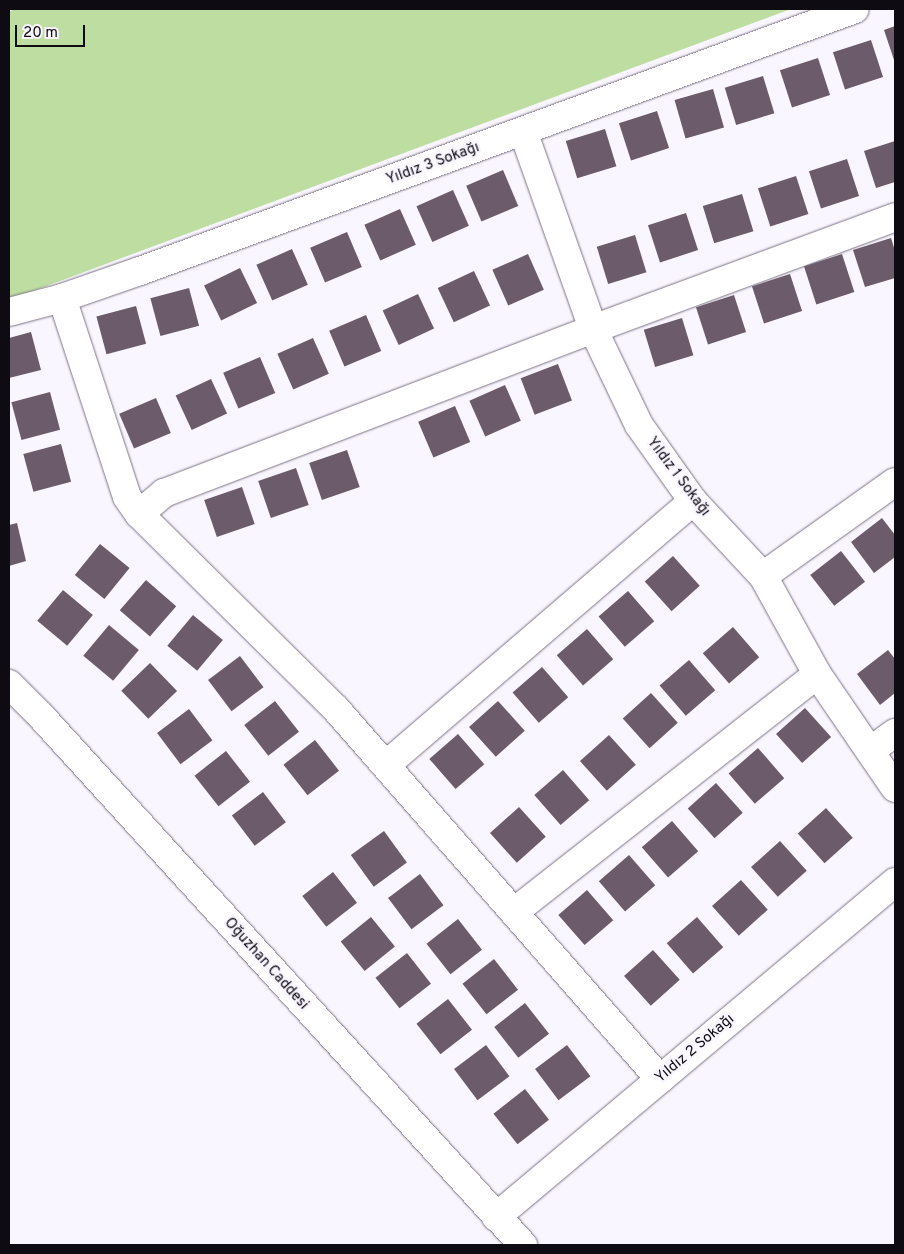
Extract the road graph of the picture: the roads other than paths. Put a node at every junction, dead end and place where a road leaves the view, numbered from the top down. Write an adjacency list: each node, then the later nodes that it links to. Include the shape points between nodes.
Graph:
1 (855, 9): 2 (street, Yıldız 3 Sokağı)
2 (523, 131): 4 (street, Yıldız 3 Sokağı); 6 (street, Yıldız 1 Sokağı)
3 (895, 217): 6 (street)
4 (62, 298): 5 (street, Yıldız 3 Sokağı); 9 (street, via 127,497)
5 (9, 312)
6 (593, 329): 8 (street, Yıldız 1 Sokağı, via 639,425); 9 (street, via 164,494)
7 (895, 482): 10 (street)
8 (693, 501): 10 (street, Yıldız 1 Sokağı); 15 (street)
9 (139, 514): 15 (street, via 336,709)
10 (763, 576): 11 (street, Yıldız 1 Sokağı)
11 (817, 674): 14 (street, Yıldız 1 Sokağı); 18 (street)
12 (9, 684): 20 (street, Oğuzhan Caddesi)
13 (895, 733): 14 (street)
14 (870, 751): 16 (street, Yıldız 1 Sokağı)
15 (386, 765): 18 (street)
16 (895, 788)
17 (895, 882): 19 (street, Yıldız 2 Sokağı)
18 (514, 912): 19 (street)
19 (660, 1078): 20 (street, Yıldız 2 Sokağı)
20 (496, 1217): 21 (street, Oğuzhan Caddesi)
21 (523, 1245)

